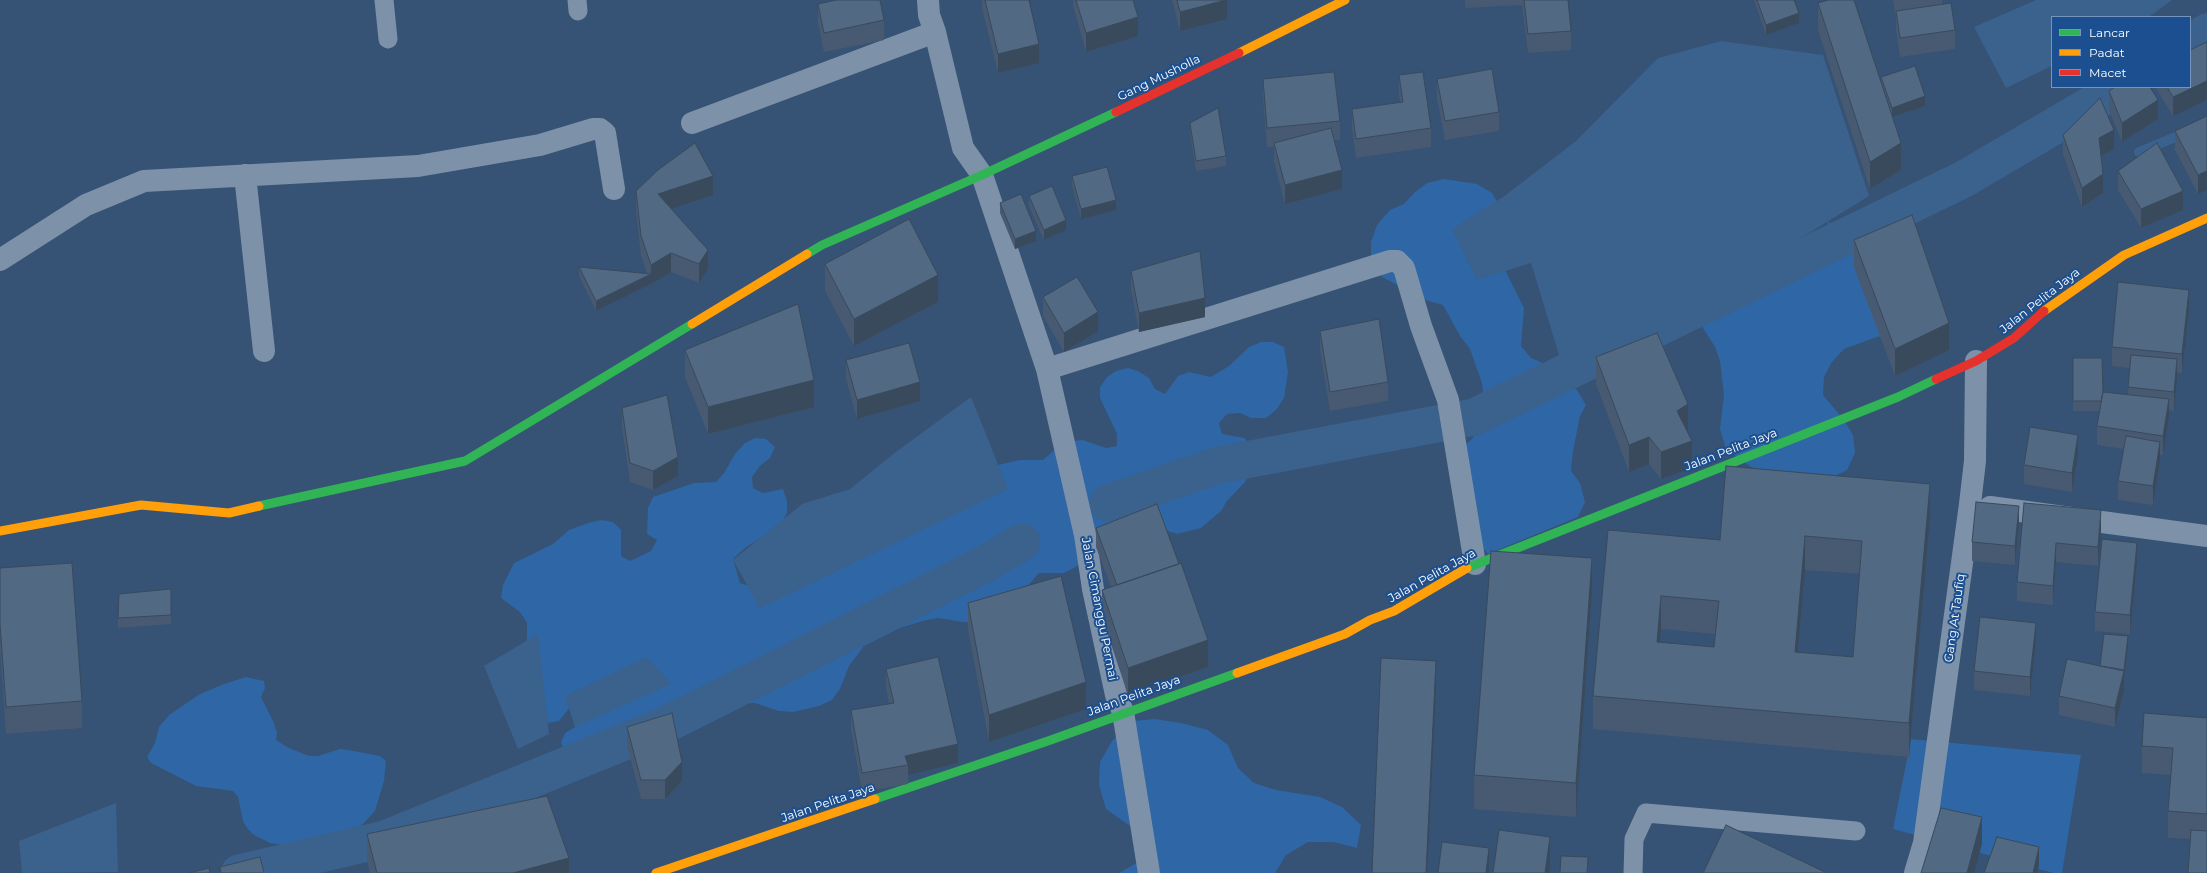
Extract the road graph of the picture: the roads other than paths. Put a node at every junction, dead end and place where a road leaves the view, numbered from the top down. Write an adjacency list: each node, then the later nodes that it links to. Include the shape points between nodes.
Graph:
1 (384, 0): 5 (lane)
2 (928, 0): 4 (street, Jalan Cimanggu Permai, via 928,15)
3 (1345, 0): 8 (street, Gang Musholla, via 1197,74)
4 (935, 32): 6 (street); 8 (street, Jalan Cimanggu Permai, via 963,148)
5 (388, 39)
6 (692, 123)
7 (245, 175): 9 (street, via 418,166 540,145 600,129 605,133); 11 (street, via 144,181 86,205); 12 (street)
8 (982, 176): 14 (street, Jalan Cimanggu Permai); 16 (street, Gang Musholla, via 822,245 465,461 229,513 141,505)
9 (614, 189)
10 (2207, 218): 13 (street, Jalan Pelita Jaya, via 2124,255 2039,314 2014,338)
11 (0, 260)
12 (264, 351)
13 (1976, 361): 15 (street, Gang At Taufiq, via 1975,461); 18 (street, Jalan Pelita Jaya, via 1898,397)
14 (1047, 370): 18 (street, via 1390,261 1397,261 1404,268 1421,326 1448,400); 19 (street, Jalan Cimanggu Permai, via 1085,536 1093,589 1116,695)
15 (1970, 504): 17 (street); 24 (street, Gang At Taufiq, via 1924,843)
16 (0, 530)
17 (2207, 536)
18 (1474, 564): 19 (street, Jalan Pelita Jaya, via 1394,611 1344,634)
19 (1123, 712): 21 (street, Jalan Pelita Jaya, via 984,763); 22 (street, Jalan Cimanggu Permai)
20 (1856, 831): 23 (lane, via 1646,813 1634,838)
21 (656, 873)
22 (1149, 873)
23 (1633, 873)
24 (1915, 873)

